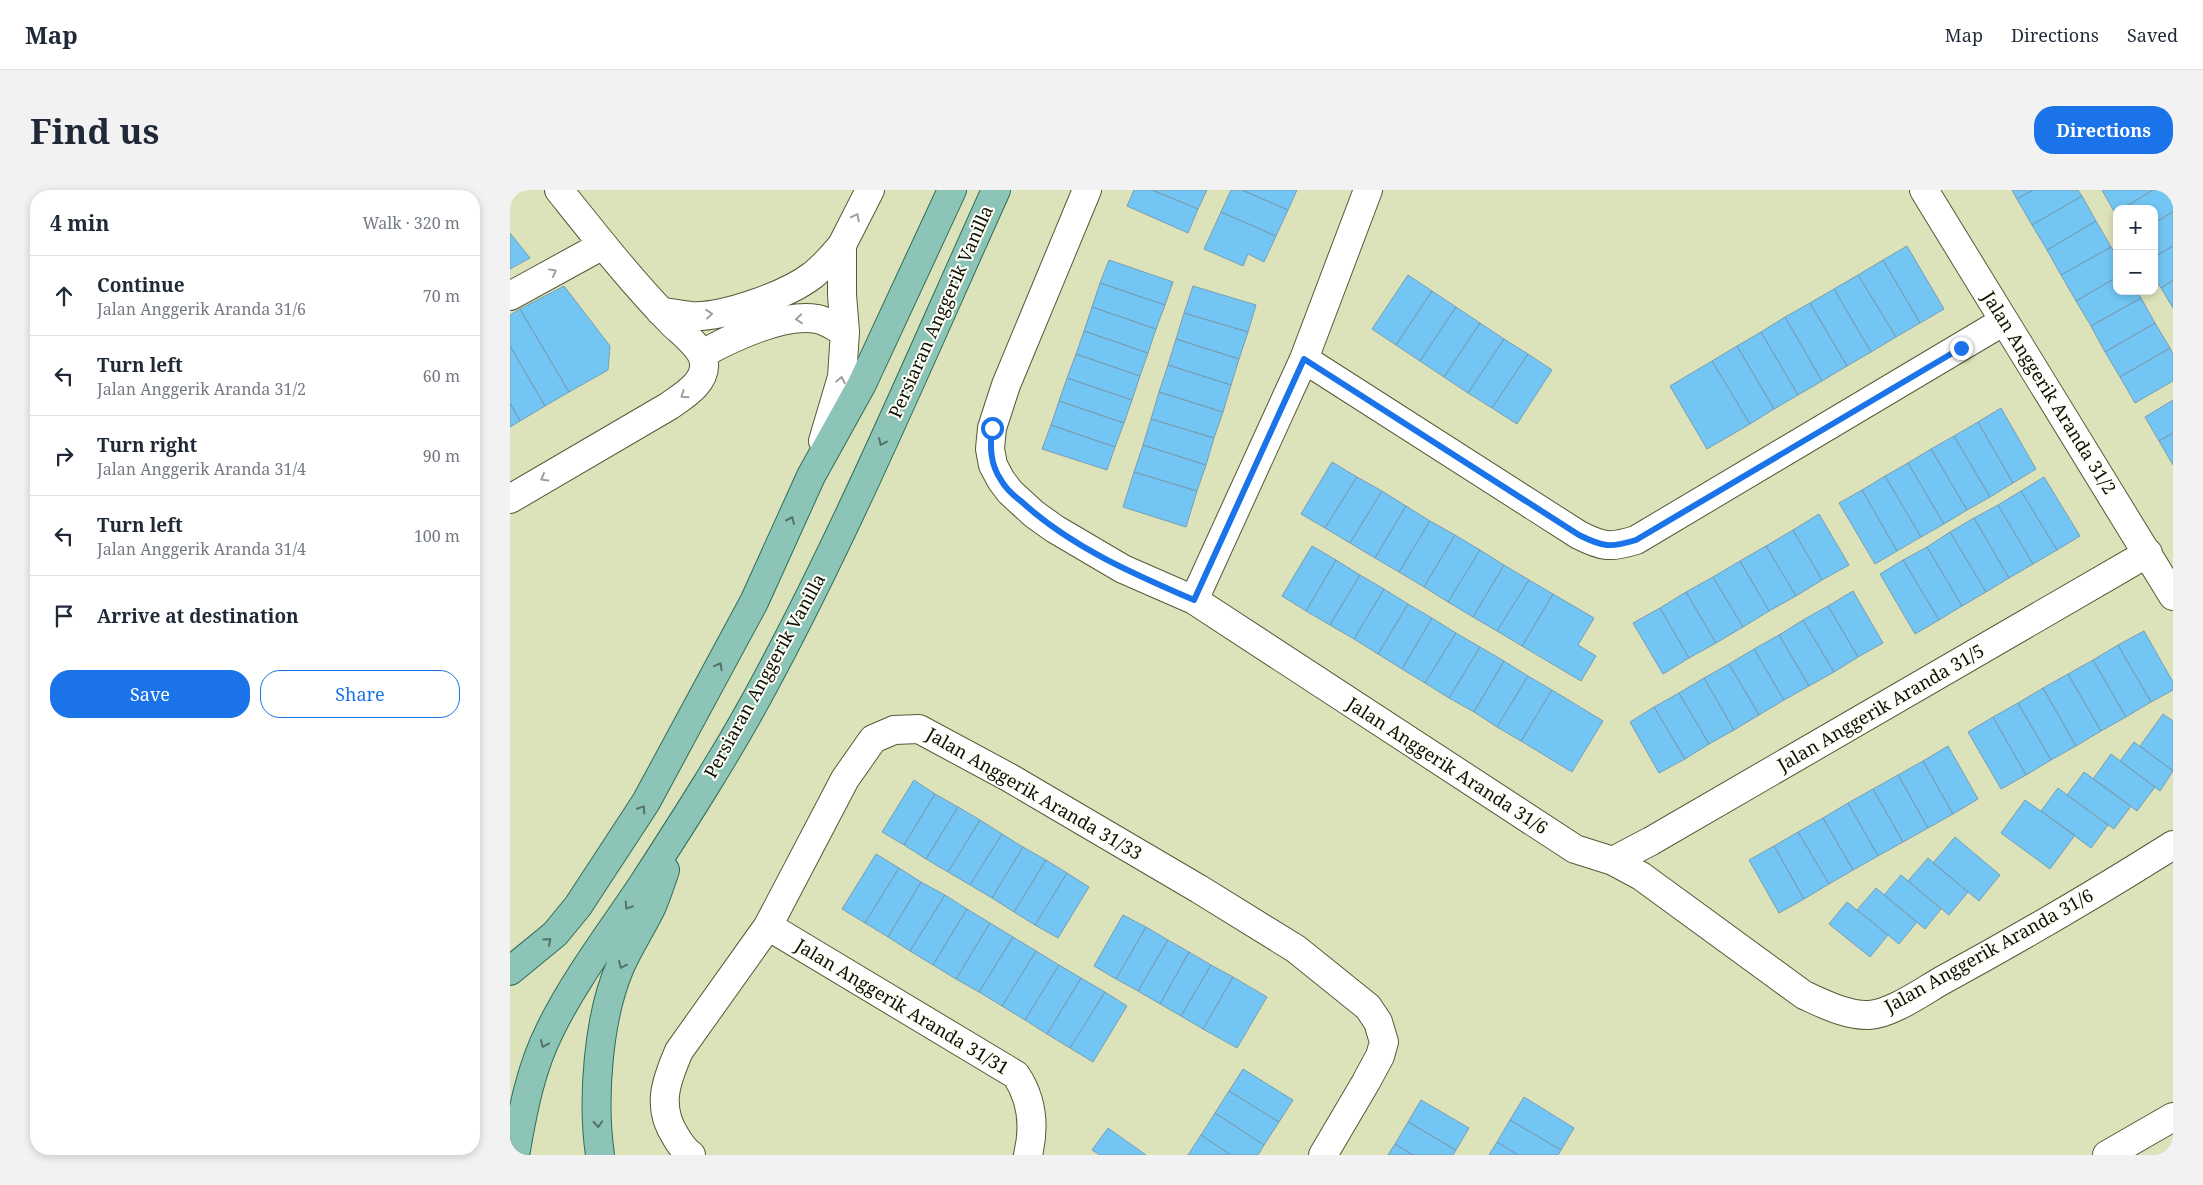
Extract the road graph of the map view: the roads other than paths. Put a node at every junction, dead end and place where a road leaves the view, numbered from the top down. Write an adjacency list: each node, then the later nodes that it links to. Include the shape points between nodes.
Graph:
1 (559, 190): 9 (street)
2 (870, 190): 8 (street, one-way to 2)
3 (952, 190): 16 (main road, via 862,384)
4 (996, 190): 21 (main road, Persiaran Anggerik Vanilla, one-way to 21, via 828,560 763,687)
5 (1087, 190): 20 (street, Jalan Anggerik Aranda 31/6, via 1006,385 992,428 990,449 993,465 1010,492 1054,528 1123,569)
6 (1368, 190): 15 (street)
7 (1924, 190): 12 (street, Jalan Anggerik Aranda 31/2)
8 (842, 244): 11 (street, one-way to 8, via 692,316 725,312 752,304 812,276); 13 (street)
9 (603, 245): 10 (street, one-way to 9); 11 (street)
10 (510, 296)
11 (660, 311): 14 (street)
12 (2004, 321): 15 (street, via 1644,535 1615,546 1596,543 1579,535); 18 (street, Jalan Anggerik Aranda 31/2)
13 (845, 332): 14 (street, one-way to 14, via 819,319 798,318 739,335); 16 (street, one-way to 13, via 842,377)
14 (702, 354): 17 (street, one-way to 17, via 702,376 691,391)
15 (1304, 359): 20 (street)
16 (811, 476): 25 (main road, one-way to 16, via 555,934 578,906 646,802 754,602)
17 (510, 498)
18 (2148, 554): 19 (street, Jalan Anggerik Aranda 31/2); 23 (street, Jalan Anggerik Aranda 31/5)
19 (2173, 596)
20 (1194, 600): 23 (street, Jalan Anggerik Aranda 31/6, via 1575,849)
21 (682, 824): 27 (main road, Persiaran Anggerik Vanilla, one-way to 27, via 570,994 549,1032 525,1099); 28 (main road, one-way to 28, via 652,905 620,967 608,1001 597,1098)
22 (2173, 845): 23 (street, Jalan Anggerik Aranda 31/6, via 1953,975 1900,1004 1870,1015 1841,1010 1804,995 1641,876)
23 (1613, 861)
24 (768, 926): 29 (street, Jalan Anggerik Aranda 31/33, via 680,1051 669,1073 664,1093 668,1124); 30 (street, Jalan Anggerik Aranda 31/31, via 1016,1075 1024,1087 1031,1110 1032,1136); 31 (street, Jalan Anggerik Aranda 31/33, via 845,780 873,739 894,730 919,729 1010,778 1296,949 1368,1007 1378,1022 1384,1042 1380,1056)
25 (510, 972)
26 (2173, 1117): 32 (street)
27 (515, 1149)
28 (600, 1155)
29 (691, 1155)
30 (1028, 1155)
31 (1323, 1155)
32 (2108, 1155)

